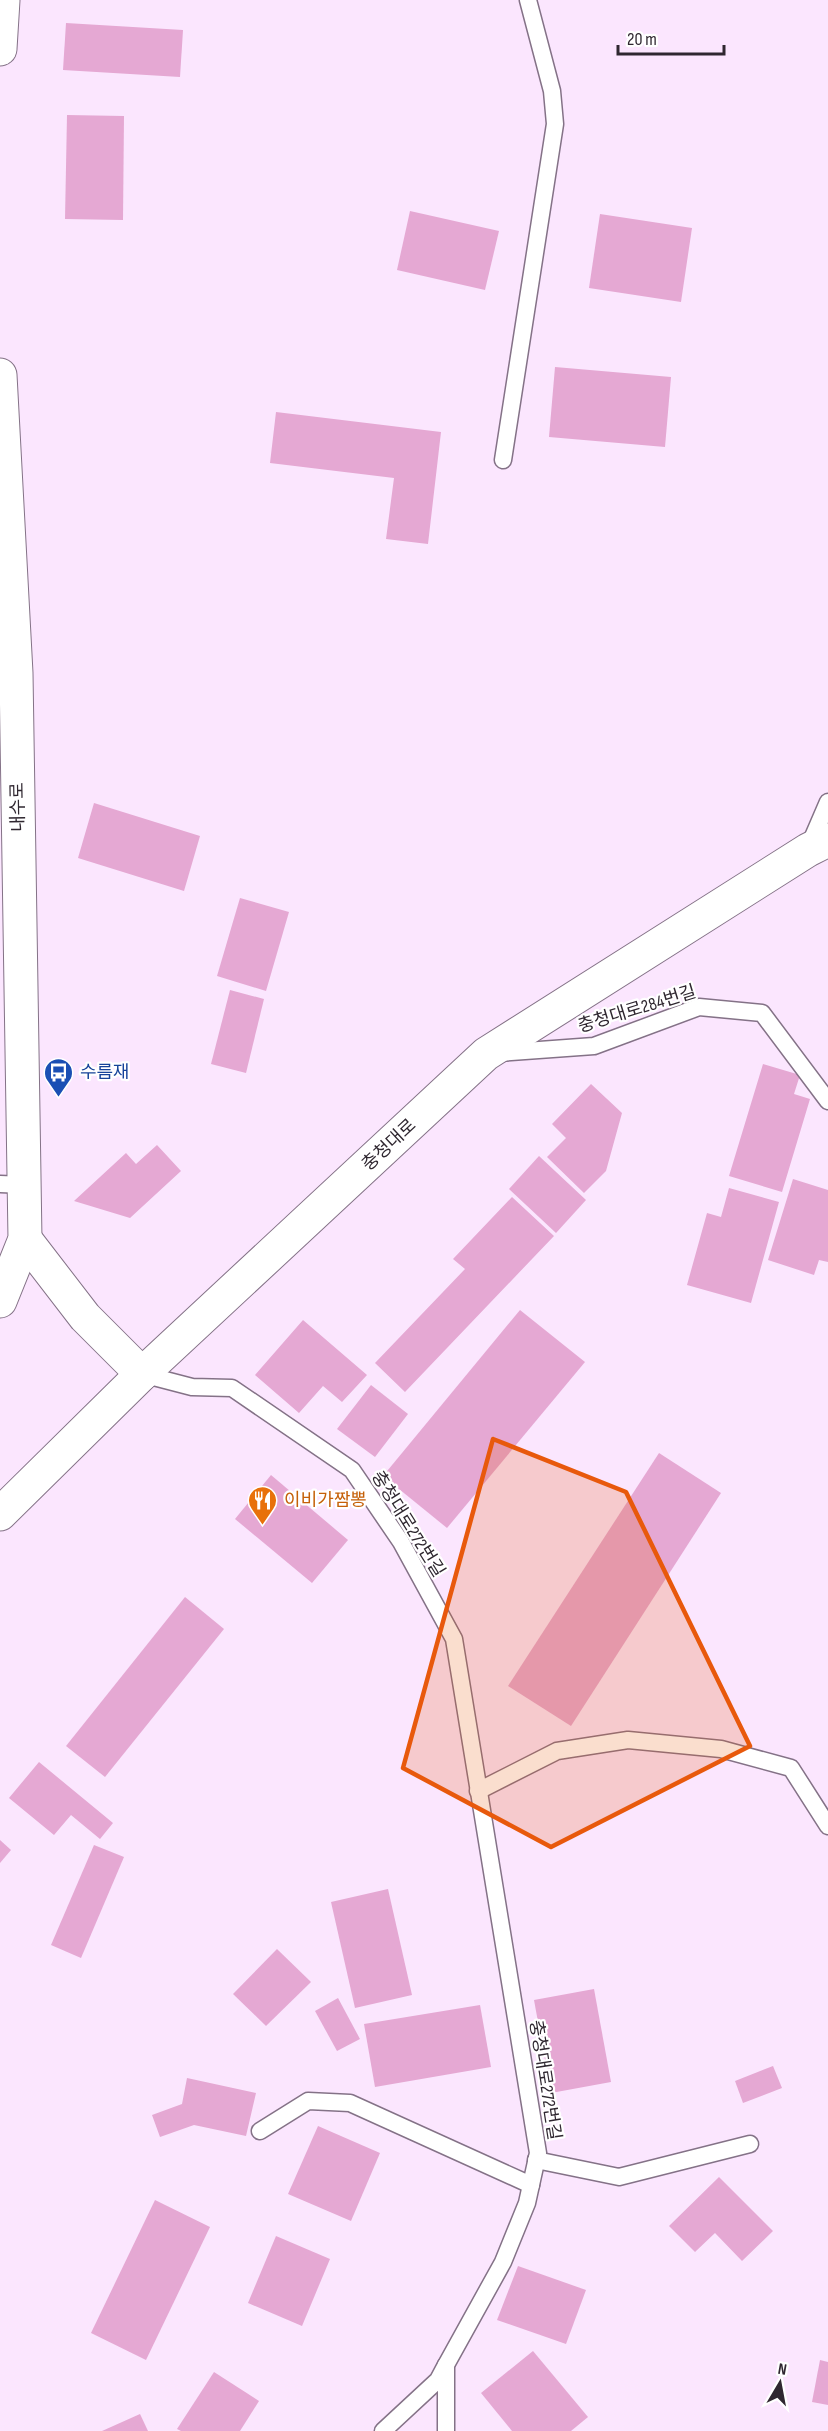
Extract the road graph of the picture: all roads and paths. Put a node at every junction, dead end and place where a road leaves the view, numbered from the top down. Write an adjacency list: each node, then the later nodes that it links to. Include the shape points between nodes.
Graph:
1 (3, 0): 3 (street)
2 (528, 0): 5 (lane, via 552,91 555,124)
3 (0, 49)
4 (0, 375): 10 (street, 내수로, via 16,673)
5 (503, 460)
6 (828, 802): 7 (lane)
7 (818, 845): 8 (street, 충청대로)
8 (486, 1054): 9 (lane, 충청대로284번길, via 594,1046 699,1007 762,1013); 13 (street, 충청대로)
9 (828, 1101)
10 (12, 1185): 11 (street, 내수로)
11 (25, 1239): 12 (street); 13 (street, via 85,1317)
12 (0, 1301)
13 (142, 1374): 14 (street, 충청대로); 15 (lane, 충청대로272번길, via 192,1387 232,1388 352,1470 401,1542 454,1639)
14 (0, 1514)
15 (478, 1791): 16 (lane, via 557,1751 628,1740 709,1748 791,1768); 19 (lane, 충청대로272번길, via 538,2153)
16 (828, 1826)
17 (260, 2131): 20 (lane, via 308,2101 350,2103)
18 (750, 2144): 19 (lane, via 619,2177)
19 (536, 2160): 20 (lane, 충청대로272번길)
20 (531, 2185): 21 (lane, 충청대로272번길, via 503,2262)
21 (446, 2365): 22 (lane, via 438,2380); 23 (lane, 충청대로272번길)
22 (383, 2431)
23 (446, 2431)

